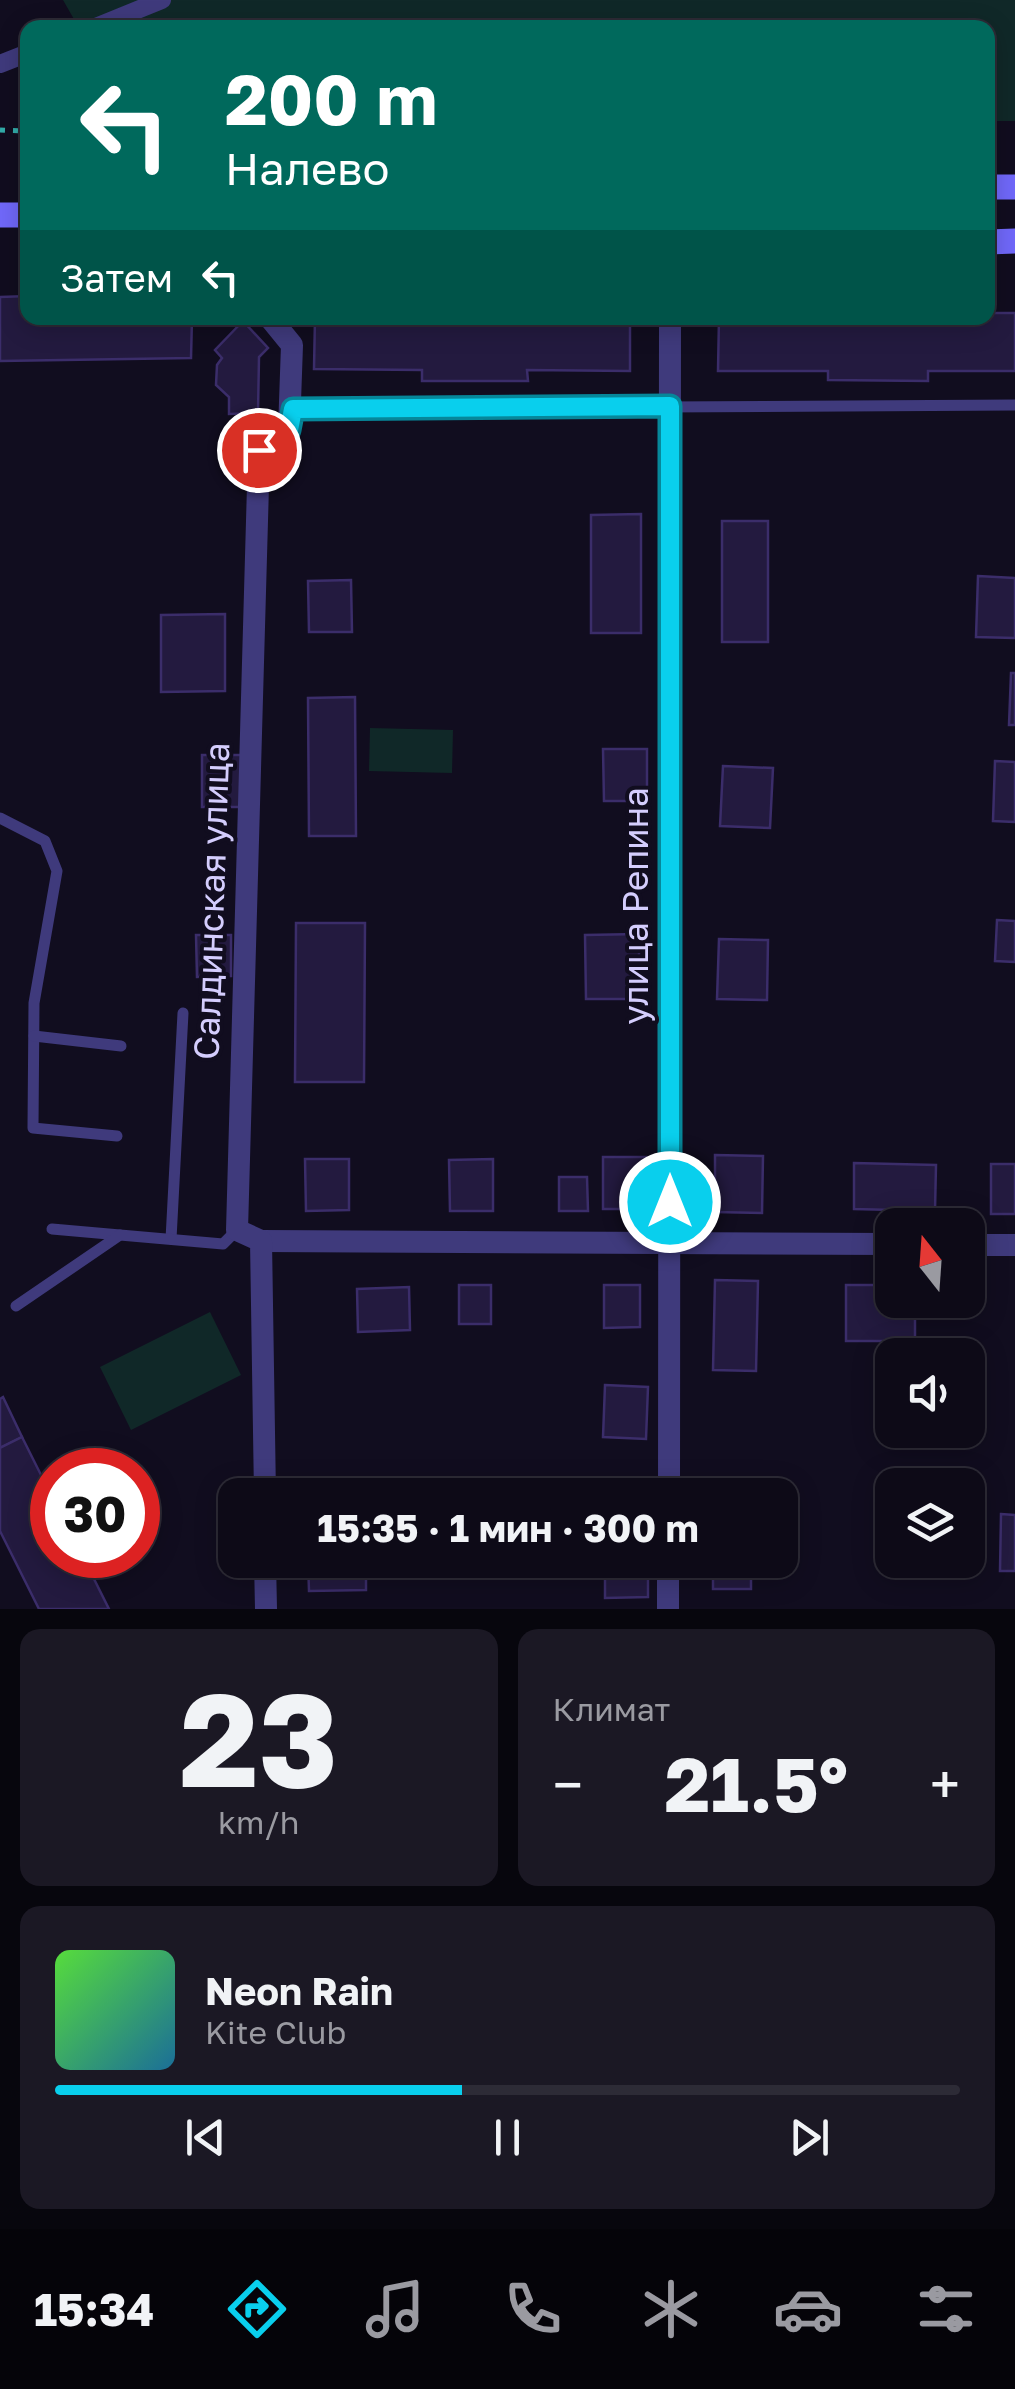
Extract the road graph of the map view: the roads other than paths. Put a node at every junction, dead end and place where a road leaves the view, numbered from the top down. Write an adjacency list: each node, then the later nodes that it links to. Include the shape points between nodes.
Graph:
1 (162, 0): 2 (street)
2 (113, 20)
3 (276, 325): 7 (street, via 292,345)
4 (670, 325): 6 (street, улица Репина)
5 (1015, 405): 6 (lane)
6 (670, 406): 7 (lane); 18 (street, улица Репина)
7 (293, 409): 14 (street, Салдинская улица, via 289,430 259,450)
8 (0, 818): 10 (lane, via 46,841 57,871)
9 (183, 1014): 16 (lane)
10 (34, 1036): 11 (lane); 12 (lane, via 34,1128)
11 (122, 1046)
12 (118, 1136)
13 (52, 1229): 15 (lane)
14 (237, 1230): 16 (lane, via 223,1244); 17 (street)
15 (120, 1235): 16 (lane); 22 (lane)
16 (171, 1240)
17 (261, 1240): 18 (street); 23 (street)
18 (670, 1242): 19 (street); 24 (street, улица Репина)
19 (875, 1244)
20 (985, 1245): 21 (street)
21 (1015, 1246)
22 (16, 1306)
23 (264, 1478)
24 (668, 1478)
25 (266, 1578): 27 (street)
26 (668, 1578): 28 (street)
27 (266, 1609)
28 (668, 1609)

